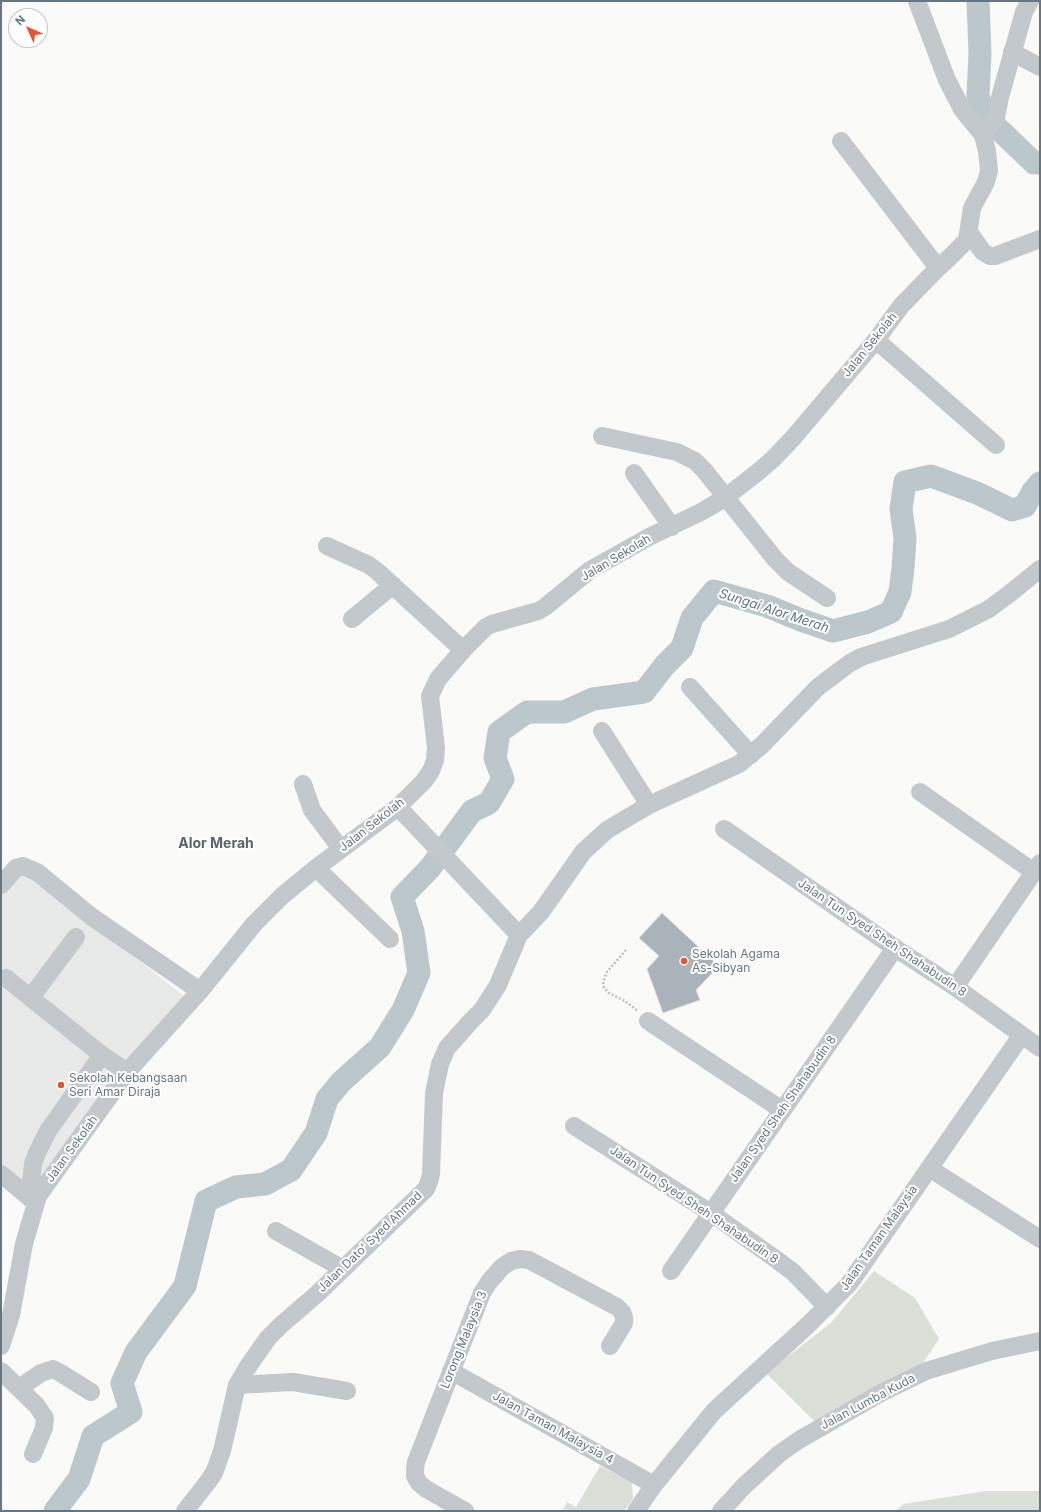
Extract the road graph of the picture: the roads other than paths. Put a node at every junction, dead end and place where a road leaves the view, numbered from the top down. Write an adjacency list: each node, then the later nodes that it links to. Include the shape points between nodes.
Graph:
1 (917, 1): 5 (street, Jalan Sekolah, via 941,66 965,114)
2 (1030, 1): 3 (street)
3 (1012, 52): 4 (street); 5 (street)
4 (1040, 67)
5 (989, 128): 7 (street, Jalan Sekolah, via 989,171 983,190 972,208)
6 (841, 141): 9 (street)
7 (969, 232): 8 (street, via 983,252 990,256); 9 (street, Jalan Sekolah, via 967,240)
8 (1040, 239)
9 (938, 268): 10 (street, Jalan Sekolah, via 901,306)
10 (876, 340): 12 (street); 14 (street, Jalan Sekolah, via 781,451)
11 (602, 436): 14 (street, via 686,456 704,470)
12 (996, 445)
13 (634, 474): 15 (street)
14 (726, 497): 15 (street, Jalan Sekolah); 19 (street, via 788,572)
15 (672, 527): 21 (street, Jalan Sekolah, via 590,570 538,611 486,627)
16 (327, 546): 18 (street, via 369,565)
17 (1040, 568): 24 (street, Jalan Dato' Syed Ahmad, via 989,609 949,629 861,657 850,663 818,687 762,746)
18 (393, 585): 20 (street); 21 (street)
19 (827, 598)
20 (352, 619)
21 (463, 650): 28 (street, Jalan Sekolah, via 438,678 430,696 436,748 431,771)
22 (690, 687): 24 (street)
23 (602, 731): 27 (street)
24 (751, 754): 27 (street, Jalan Dato' Syed Ahmad, via 739,764)
25 (303, 784): 30 (street, via 312,810)
26 (920, 792): 32 (street)
27 (650, 805): 34 (street, Jalan Dato' Syed Ahmad, via 607,830 591,844 541,912)
28 (398, 807): 30 (street, Jalan Sekolah); 34 (street)
29 (724, 828): 37 (street, Jalan Tun Syed Sheh Shahabudin 8)
30 (341, 849): 31 (street, Jalan Sekolah)
31 (316, 868): 36 (street); 40 (street, Jalan Sekolah, via 282,896 254,924)
32 (1037, 868): 39 (street)
33 (1, 885): 40 (street, via 16,868 22,866 37,872 92,917)
34 (519, 935): 55 (street, Jalan Dato' Syed Ahmad, via 498,985 482,1010 447,1048 440,1064 434,1093 431,1174 426,1189)
35 (76, 937): 41 (street)
36 (390, 939)
37 (895, 948): 39 (street, Jalan Tun Syed Sheh Shahabudin 8); 47 (street, Jalan Syed Sheh Shahabudin 8)
38 (6, 978): 41 (street)
39 (954, 987): 43 (street, Jalan Tun Syed Sheh Shahabudin 8)
40 (200, 990): 46 (street, Jalan Sekolah)
41 (31, 997): 45 (street)
42 (648, 1021): 47 (street)
43 (1021, 1036): 44 (street, Jalan Tun Syed Sheh Shahabudin 8); 49 (street, Jalan Taman Malaysia)
44 (1040, 1048)
45 (102, 1055): 46 (street); 51 (street, via 42,1143 31,1174 31,1183)
46 (127, 1072): 51 (street, Jalan Sekolah)
47 (782, 1110): 52 (street, Jalan Syed Sheh Shahabudin 8)
48 (574, 1126): 52 (street, Jalan Tun Syed Sheh Shahabudin 8)
49 (929, 1168): 54 (street); 57 (street, Jalan Taman Malaysia, via 849,1284)
50 (1, 1174): 51 (street)
51 (37, 1200): 58 (street, Jalan Sekolah)
52 (711, 1213): 56 (street, Jalan Syed Sheh Shahabudin 8); 57 (street, Jalan Tun Syed Sheh Shahabudin 8, via 793,1272)
53 (276, 1231): 55 (street)
54 (1040, 1239)
55 (343, 1268): 64 (street, Jalan Dato' Syed Ahmad, via 268,1338)
56 (671, 1271)
57 (827, 1307): 69 (street, Jalan Taman Malaysia, via 714,1411)
58 (6, 1311): 60 (street, Jalan Sekolah)
59 (1040, 1341): 73 (street, Jalan Lumba Kuda, via 992,1350 926,1372 881,1393 779,1454 744,1486)
60 (1, 1346)
61 (610, 1346): 63 (street, Lorong Malaysia 3, via 624,1323 622,1312 529,1260 520,1259 510,1261 502,1267 482,1293)
62 (1, 1371): 65 (street)
63 (451, 1371): 69 (street, Jalan Taman Malaysia 4); 71 (street, Lorong Malaysia 3, via 416,1462 415,1476 422,1486)
64 (237, 1385): 66 (street, via 293,1382); 70 (street, Jalan Dato' Syed Ahmad, via 219,1462 207,1484)
65 (19, 1388): 67 (street, via 41,1373 53,1369); 68 (street, via 38,1406 45,1418 44,1428)
66 (347, 1391)
67 (91, 1392)
68 (33, 1454)
69 (654, 1485): 72 (street, Jalan Taman Malaysia)
70 (185, 1511)
71 (465, 1511)
72 (636, 1511)
73 (722, 1511)

